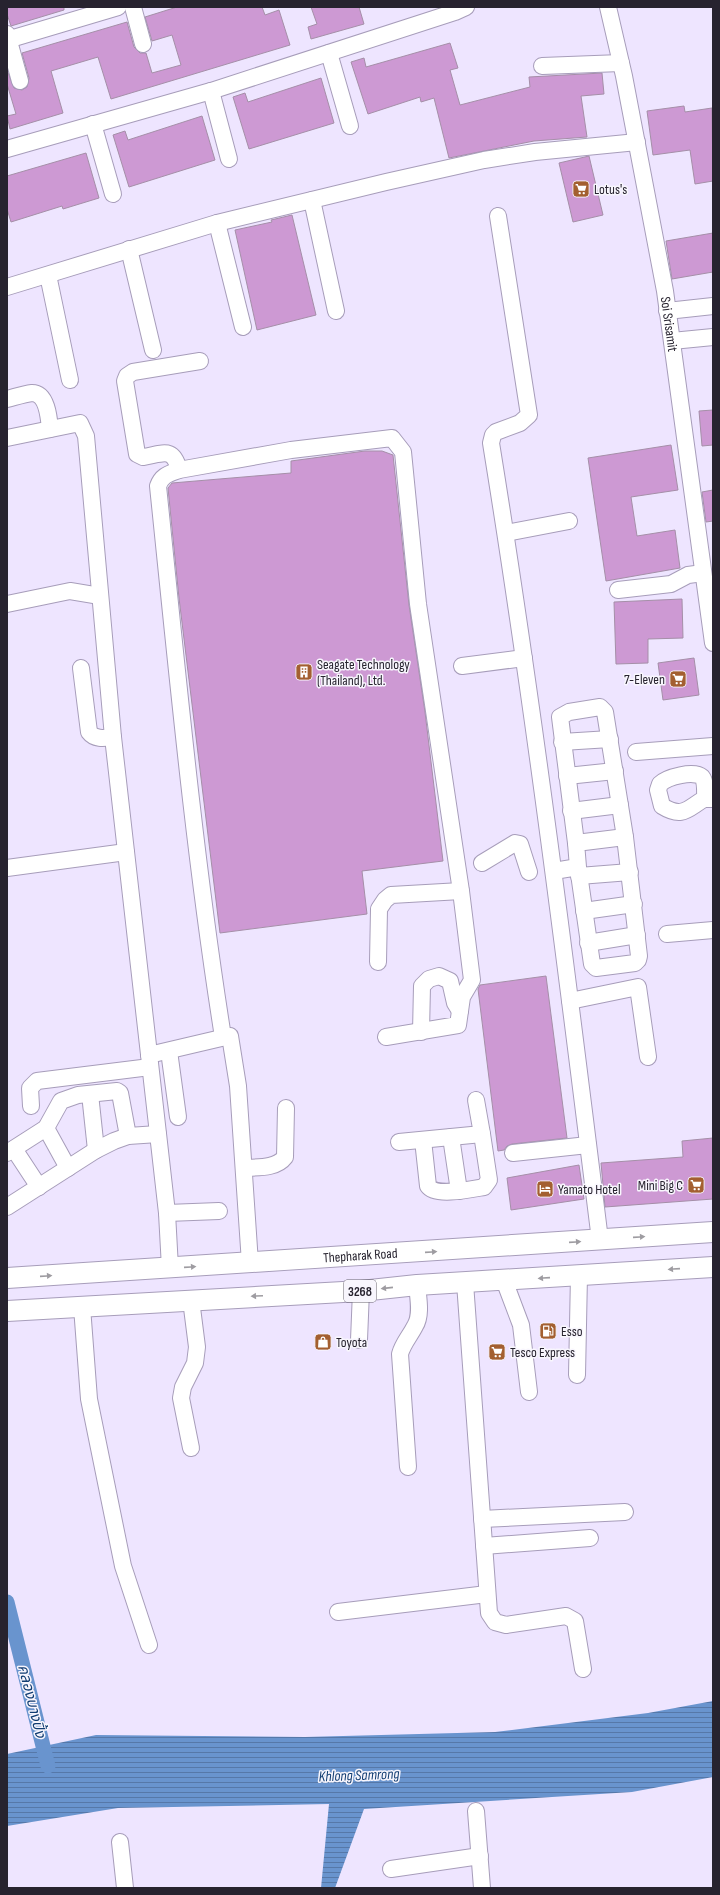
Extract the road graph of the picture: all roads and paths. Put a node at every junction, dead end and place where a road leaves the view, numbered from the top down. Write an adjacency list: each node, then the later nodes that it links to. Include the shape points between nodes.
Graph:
1 (118, 7): 5 (street)
2 (133, 7): 6 (street)
3 (466, 7): 7 (street)
4 (608, 7): 8 (street, Soi Srisamit)
5 (8, 38): 10 (street)
6 (143, 44)
7 (329, 53): 11 (street); 13 (street)
8 (622, 63): 9 (street); 14 (street, Soi Srisamit)
9 (542, 66)
10 (20, 81)
11 (211, 90): 12 (street); 16 (street)
12 (93, 124): 15 (street); 17 (street)
13 (350, 126)
14 (636, 142): 18 (street, via 484,160); 26 (street, Soi Srisamit)
15 (7, 149)
16 (229, 159)
17 (113, 194)
18 (312, 200): 20 (street); 25 (street)
19 (498, 216): 38 (street, via 529,415 520,423 496,432 491,443)
20 (217, 223): 21 (street); 27 (street)
21 (129, 248): 22 (street); 30 (street)
22 (48, 275): 23 (street); 32 (street)
23 (7, 287)
24 (713, 306): 26 (street)
25 (336, 311)
26 (667, 311): 29 (street, Soi Srisamit)
27 (243, 327)
28 (713, 338): 29 (street)
29 (672, 341): 39 (street, Soi Srisamit)
30 (153, 350)
31 (200, 361): 36 (street, via 133,372 124,381 137,454 143,457 172,455)
32 (70, 380)
33 (7, 399): 34 (street, via 38,394 44,401)
34 (50, 429): 35 (street); 41 (street, via 80,423 86,436)
35 (7, 438)
36 (179, 470): 66 (street, via 291,450 392,438 397,443 403,452 418,604); 77 (street, via 160,479 158,486 188,773)
37 (569, 520): 38 (street)
38 (506, 534): 45 (street)
39 (703, 573): 40 (street, via 688,575 671,584); 42 (street, Soi Srisamit)
40 (618, 590)
41 (100, 596): 43 (street, via 70,591); 48 (street)
42 (710, 601): 44 (street, Soi Srisamit)
43 (7, 604)
44 (713, 643)
45 (524, 658): 46 (street); 64 (street)
46 (462, 666)
47 (80, 668): 48 (street, via 89,732 96,738)
48 (113, 737): 59 (street)
49 (610, 739): 50 (street); 50 (street, via 605,712 600,707 562,714); 53 (street)
50 (562, 742): 54 (street)
51 (713, 746): 52 (street)
52 (636, 752)
53 (615, 771): 54 (street); 55 (street)
54 (567, 776): 56 (street)
55 (620, 805): 56 (street); 57 (street)
56 (571, 811): 58 (street)
57 (626, 837): 58 (street); 65 (street)
58 (576, 842): 62 (street)
59 (126, 852): 61 (street); 81 (street)
60 (482, 863): 63 (street, via 518,842)
61 (7, 868)
62 (579, 871): 64 (street); 65 (street); 68 (street)
63 (529, 872)
64 (554, 872): 74 (street)
65 (630, 872): 67 (street)
66 (461, 891): 73 (street, via 391,896 385,900 379,908); 75 (street, via 472,980 462,997)
67 (634, 904): 68 (street); 71 (street)
68 (584, 911): 72 (street)
69 (713, 930): 70 (street)
70 (666, 934)
71 (637, 935): 72 (street); 72 (street, via 640,956 635,963 596,968 592,964)
72 (588, 943)
73 (378, 962)
74 (570, 1001): 80 (street, via 638,987); 94 (street)
75 (460, 1011): 76 (street, via 458,1026); 76 (street, via 455,1004 450,981 439,976 429,979 422,986)
76 (421, 1032): 78 (street)
77 (223, 1037): 79 (street); 99 (street, via 230,1036 238,1086)
78 (386, 1037)
79 (168, 1051): 81 (street); 86 (street)
80 (648, 1057)
81 (149, 1061): 84 (street, via 37,1081 30,1088); 88 (street)
82 (90, 1094): 87 (street, via 61,1101); 90 (street, via 117,1091 120,1093); 95 (street)
83 (476, 1100): 89 (street)
84 (31, 1106)
85 (286, 1108): 99 (street, via 285,1157 282,1162 273,1166)
86 (178, 1117)
87 (46, 1128): 96 (street); 98 (street)
88 (158, 1134): 90 (street); 104 (street)
89 (482, 1134): 91 (street); 101 (street, via 488,1184 484,1187)
90 (128, 1136): 95 (street)
91 (451, 1137): 92 (street); 101 (street)
92 (423, 1140): 93 (street); 101 (street, via 430,1190)
93 (399, 1142)
94 (588, 1146): 97 (street); 106 (street)
95 (96, 1150): 98 (street)
96 (11, 1151): 100 (street)
97 (513, 1153)
98 (68, 1168): 100 (street)
99 (244, 1168): 108 (street)
100 (39, 1187): 102 (street)
101 (459, 1190)
102 (8, 1205)
103 (219, 1211): 104 (street)
104 (167, 1212): 110 (street)
105 (713, 1232): 106 (main road, Thepharak Road, one-way to 105)
106 (600, 1240): 107 (main road, Thepharak Road, one-way to 106)
107 (411, 1253): 108 (main road, Thepharak Road); 115 (main road)
108 (250, 1263): 110 (main road, Thepharak Road, one-way to 108)
109 (713, 1267): 111 (main road, 3268, one-way to 111)
110 (170, 1268): 112 (main road, Thepharak Road, one-way to 110)
111 (579, 1275): 113 (main road, 3268, one-way to 113); 121 (street)
112 (7, 1278)
113 (504, 1280): 114 (main road, 3268); 122 (street, via 521,1325)
114 (465, 1283): 115 (main road, 3268); 126 (street)
115 (417, 1285): 116 (main road, 3268, one-way to 116); 124 (street, via 419,1313 400,1354)
116 (361, 1290): 117 (main road, 3268, one-way to 117); 120 (street)
117 (191, 1300): 118 (main road, 3268); 123 (street, via 197,1347 195,1363 181,1398)
118 (82, 1306): 119 (main road, 3268); 131 (street, via 89,1399 123,1566)
119 (7, 1311)
120 (359, 1340)
121 (577, 1375)
122 (529, 1392)
123 (191, 1448)
124 (408, 1467)
125 (625, 1512): 126 (street)
126 (482, 1519): 128 (street)
127 (590, 1538): 128 (street)
128 (484, 1546): 129 (street)
129 (487, 1594): 130 (street); 132 (street, via 489,1613 495,1622 506,1625 566,1616 575,1621)
130 (338, 1612)
131 (149, 1645)
132 (583, 1669)
133 (476, 1811): 135 (street)
134 (120, 1842): 137 (street)
135 (480, 1856): 136 (street); 138 (street)
136 (391, 1869)
137 (125, 1888)
138 (482, 1888)

